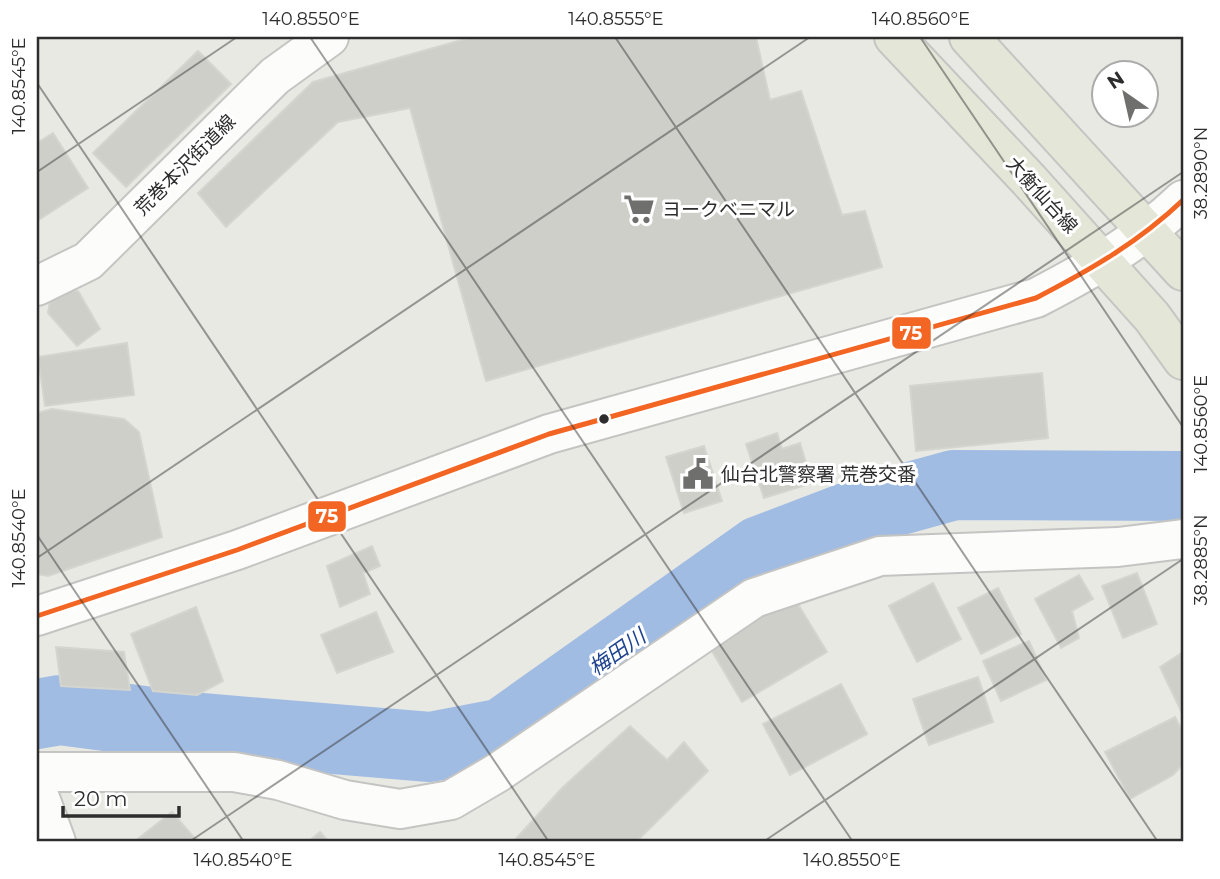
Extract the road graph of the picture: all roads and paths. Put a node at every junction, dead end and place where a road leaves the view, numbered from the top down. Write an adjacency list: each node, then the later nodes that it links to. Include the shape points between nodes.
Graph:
1 (329, 37): 4 (street, 荒巻本沢街道線)
2 (894, 37): 7 (main road, 大衡仙台線)
3 (969, 37): 6 (main road)
4 (286, 49): 9 (street, 荒巻本沢街道線, via 275,76 88,261)
5 (1183, 200): 6 (street)
6 (1150, 231): 7 (street); 8 (main road)
7 (1103, 263): 10 (main road, 大衡仙台線); 12 (street, via 1036,298 549,435 237,551)
8 (1183, 271)
9 (37, 286)
10 (1183, 360)
11 (1183, 539): 13 (street, via 1118,547 880,556 754,598 451,800 400,809 234,772)
12 (37, 616)
13 (37, 772)
14 (37, 790): 15 (street)
15 (56, 842)

